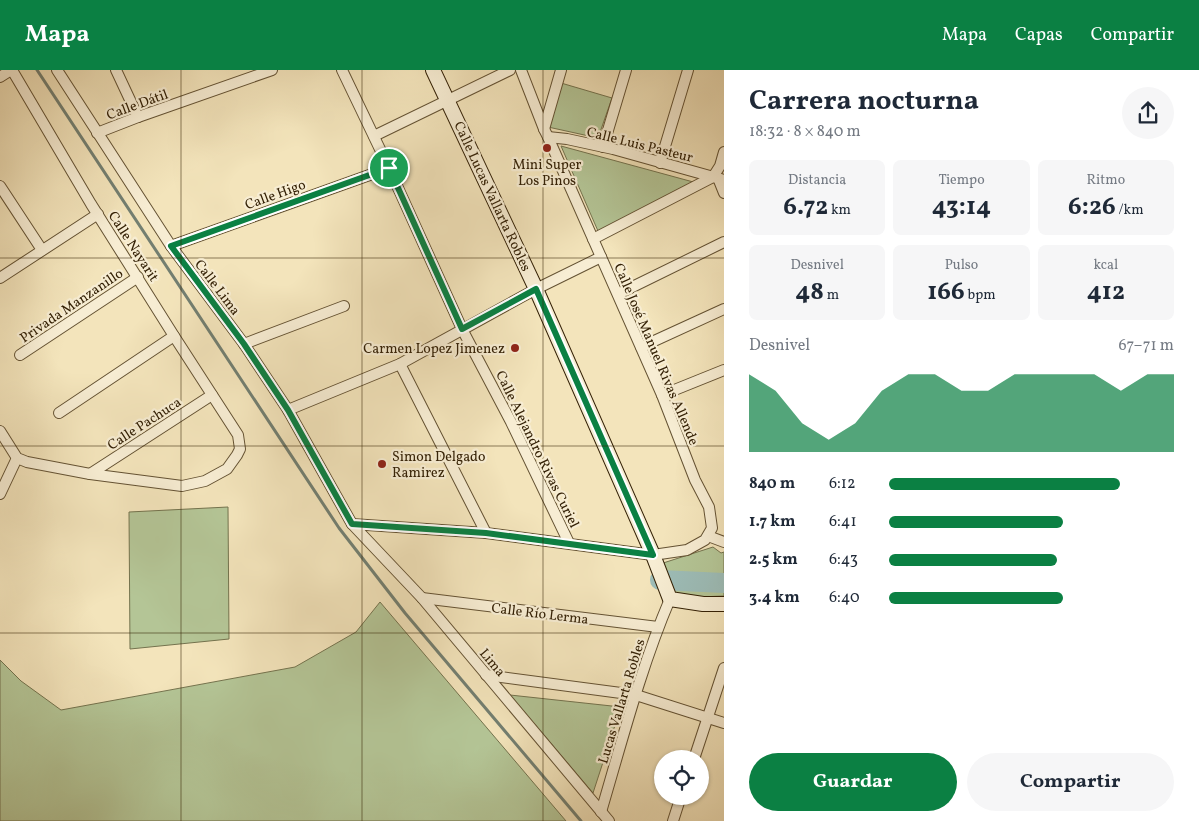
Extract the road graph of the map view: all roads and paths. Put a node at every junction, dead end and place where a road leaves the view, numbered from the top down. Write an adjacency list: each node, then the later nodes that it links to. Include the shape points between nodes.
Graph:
1 (11, 70): 12 (street); 25 (street, Calle Nayarit)
2 (57, 70): 15 (street, Calle Lima)
3 (116, 70): 14 (street)
4 (272, 70): 14 (street, Calle Dátil)
5 (342, 70): 17 (street, Calle Alejandro Rivas Curiel)
6 (433, 70): 13 (street, Calle Lucas Vallarta Robles)
7 (510, 70): 13 (street)
8 (520, 70): 16 (street, Calle José Manuel Rivas Allende)
9 (561, 70): 16 (street)
10 (626, 70): 18 (street)
11 (688, 70): 20 (street)
12 (0, 77)
13 (448, 100): 17 (street); 33 (street, Calle Lucas Vallarta Robles)
14 (138, 117): 15 (street, Calle Dátil)
15 (97, 133): 28 (street, Calle Lima)
16 (546, 133): 18 (street, Calle Luis Pasteur); 26 (street, Calle José Manuel Rivas Allende)
17 (374, 136): 21 (street, Calle Alejandro Rivas Curiel)
18 (603, 147): 20 (street, Calle Luis Pasteur)
19 (724, 152): 22 (street)
20 (660, 162): 22 (street, Calle Luis Pasteur)
21 (389, 168): 28 (street, Calle Higo); 37 (street, Calle Alejandro Rivas Curiel)
22 (718, 179): 24 (street); 26 (street)
23 (0, 186): 29 (street)
24 (724, 193)
25 (98, 214): 29 (street); 31 (street, Calle Nayarit)
26 (593, 238): 30 (street, Calle José Manuel Rivas Allende)
27 (724, 242): 34 (street)
28 (171, 246): 39 (street, Calle Lima)
29 (42, 250): 32 (street)
30 (601, 257): 33 (street); 34 (street, Calle José Manuel Rivas Allende)
31 (138, 277): 38 (street, Calle Nayarit); 41 (street, Privada Manzanillo)
32 (0, 278)
33 (536, 289): 37 (street); 57 (street, Calle Lucas Vallarta Robles)
34 (618, 294): 40 (street, Calle José Manuel Rivas Allende)
35 (344, 306): 39 (street)
36 (724, 309): 40 (street)
37 (462, 329): 42 (street); 56 (street, Calle Alejandro Rivas Curiel)
38 (174, 336): 44 (street, Calle Nayarit); 47 (street)
39 (244, 344): 46 (street, Calle Lima)
40 (641, 347): 45 (street, Calle José Manuel Rivas Allende)
41 (20, 355)
42 (400, 364): 46 (street); 53 (street)
43 (724, 370): 45 (street)
44 (212, 395): 50 (street, Calle Pachuca); 50 (street, Calle Nayarit, via 238,435 240,449 227,469 205,481 182,486)
45 (662, 395): 54 (street, Calle José Manuel Rivas Allende, via 709,507 712,528)
46 (288, 410): 52 (street, Calle Lima)
47 (59, 413)
48 (2, 438): 49 (street)
49 (17, 458): 50 (street); 51 (street)
50 (90, 474)
51 (0, 494)
52 (352, 524): 53 (street); 58 (street, Lima)
53 (486, 533): 56 (street)
54 (708, 536): 55 (street); 57 (street, via 688,550)
55 (724, 542)
56 (569, 543): 57 (street)
57 (653, 555): 59 (street, Calle Lucas Vallarta Robles)
58 (422, 598): 61 (street, Calle Río Lerma); 63 (street, Lima)
59 (670, 599): 60 (street); 61 (street, Lucas Vallarta Robles)
60 (724, 604)
61 (658, 627): 64 (street, Lucas Vallarta Robles)
62 (724, 668): 65 (street)
63 (486, 675): 64 (street); 69 (street, Lima)
64 (636, 695): 65 (street); 69 (street, Lucas Vallarta Robles)
65 (708, 718): 66 (street); 67 (street)
66 (724, 723)
67 (697, 750)
68 (678, 805): 71 (street)
69 (601, 812): 70 (street, Lima)
70 (609, 821)
71 (673, 821)

